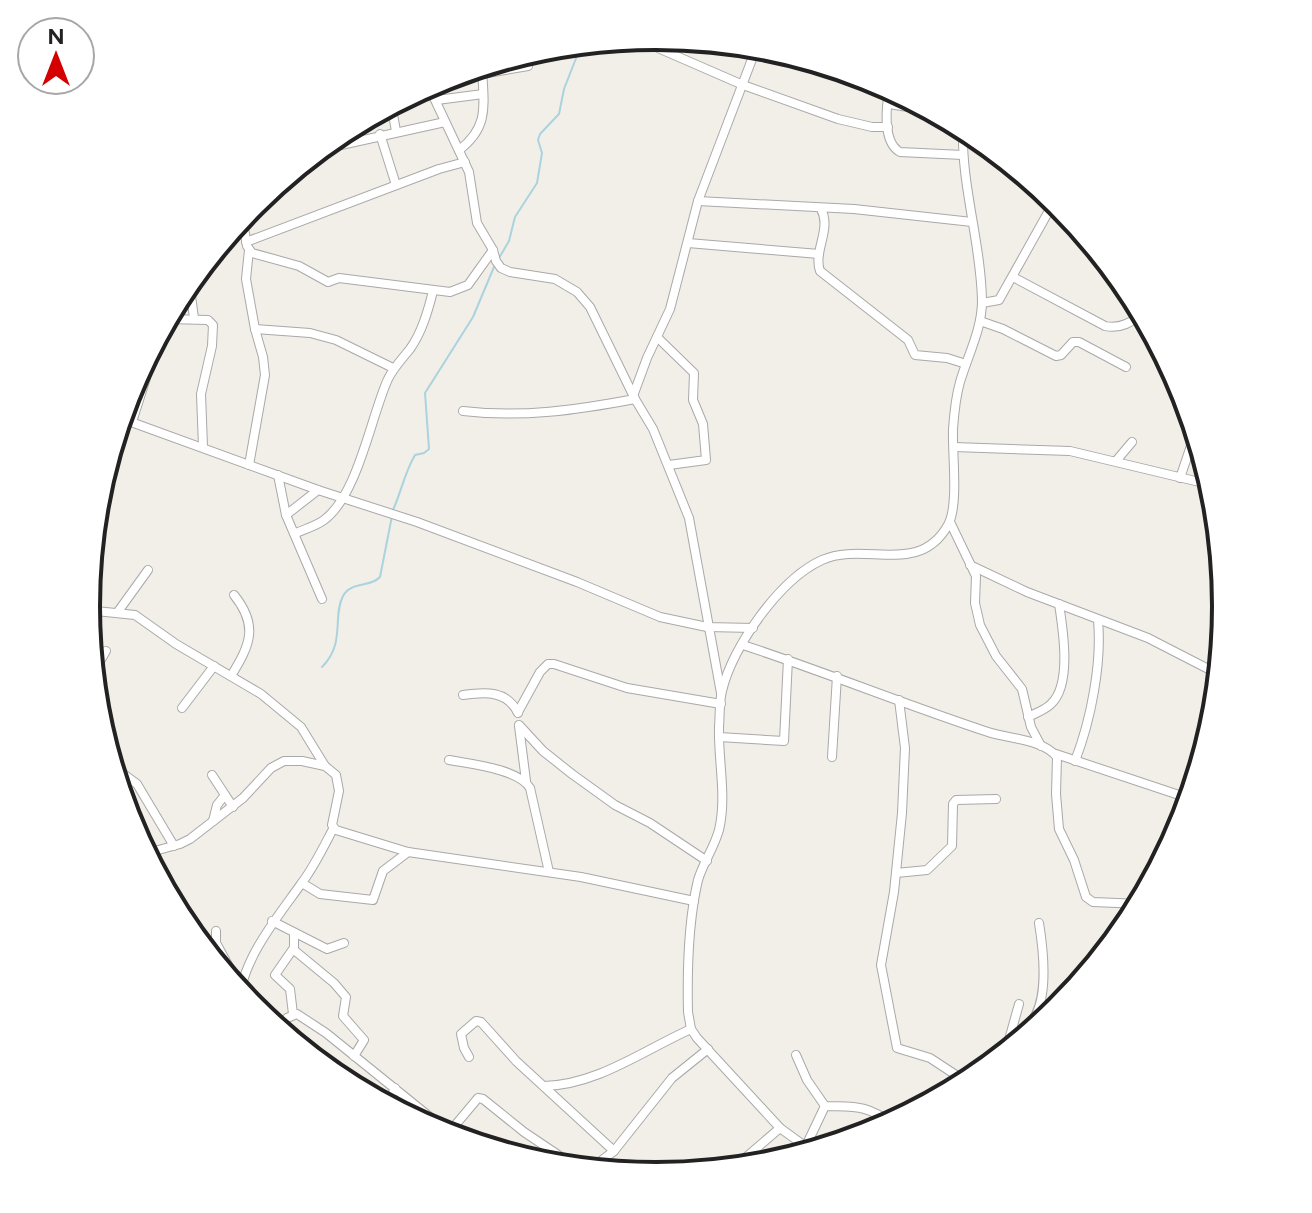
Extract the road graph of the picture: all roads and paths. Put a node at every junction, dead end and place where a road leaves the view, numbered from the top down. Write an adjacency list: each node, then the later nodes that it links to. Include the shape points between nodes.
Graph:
1 (663, 50): 6 (street)
2 (752, 59): 6 (street)
3 (523, 66): 4 (street)
4 (528, 66)
5 (482, 78): 7 (street)
6 (743, 85): 14 (street, via 838,119); 23 (street)
7 (483, 94): 9 (street); 19 (street, via 485,117)
8 (435, 96): 9 (street)
9 (437, 100): 13 (street)
10 (889, 104): 11 (street); 14 (street)
11 (899, 106)
12 (393, 116): 15 (street)
13 (445, 122): 15 (street); 19 (street)
14 (888, 127): 20 (street, via 891,146 900,152)
15 (396, 131): 16 (street)
16 (380, 134): 18 (street); 22 (street)
17 (963, 143): 20 (street)
18 (348, 144)
19 (459, 150): 21 (street)
20 (963, 155): 26 (street)
21 (465, 162): 22 (street); 30 (street, via 477,223)
22 (396, 185): 29 (street)
23 (698, 201): 24 (street); 28 (street)
24 (821, 209): 26 (street); 31 (street, via 825,219)
25 (1048, 211): 32 (street)
26 (972, 222): 35 (street)
27 (245, 232): 29 (street)
28 (688, 243): 31 (street); 42 (street)
29 (247, 246): 33 (street, via 325,281 339,278); 40 (street, via 246,279)
30 (493, 250): 33 (street, via 468,285); 47 (street, via 501,268 555,279 577,292)
31 (819, 254): 44 (street, via 820,271 908,340 915,355)
32 (1013, 277): 35 (street, via 999,300); 38 (street, via 1105,326)
33 (433, 291): 46 (street, via 425,322)
34 (191, 299): 36 (street)
35 (982, 303): 39 (street)
36 (194, 318): 37 (street); 52 (street, via 211,321 214,331 201,394)
37 (180, 319)
38 (1133, 320)
39 (980, 321): 44 (street); 45 (street, via 1056,356 1079,342)
40 (255, 329): 41 (street); 43 (street)
41 (278, 331): 43 (street); 46 (street, via 336,340)
42 (657, 337): 47 (street); 57 (street, via 694,373 693,400 705,438 706,460)
43 (260, 344): 56 (street, via 265,375)
44 (966, 364): 53 (street)
45 (1126, 367)
46 (393, 368): 62 (street, via 365,450)
47 (634, 397): 49 (street, via 554,413); 57 (street)
48 (136, 411): 50 (street)
49 (463, 411)
50 (132, 422): 52 (street)
51 (1132, 442): 55 (street)
52 (203, 447): 56 (street)
53 (954, 447): 55 (street, via 1070,451); 64 (street)
54 (1190, 449): 59 (street)
55 (1116, 461): 59 (street)
56 (249, 465): 58 (street)
57 (669, 465): 74 (street, via 695,543)
58 (278, 475): 61 (street); 63 (street)
59 (1180, 478): 60 (street)
60 (1198, 482)
61 (318, 490): 62 (street); 63 (street)
62 (342, 496): 65 (street, via 325,519); 74 (street, via 660,617)
63 (286, 515): 65 (street)
64 (950, 522): 66 (street); 75 (street, via 932,544 912,554 847,553 818,562 789,584)
65 (296, 533): 69 (street)
66 (970, 565): 70 (street); 90 (street, via 980,625 1022,689)
67 (148, 570): 72 (street)
68 (234, 595): 82 (street, via 246,610 249,632 245,653)
69 (322, 599)
70 (1059, 604): 73 (street); 90 (street, via 1063,676 1052,704)
71 (100, 611): 72 (street)
72 (117, 613): 80 (street, via 140,617)
73 (1098, 620): 81 (street); 97 (street, via 1094,684)
74 (707, 627): 75 (street); 84 (street)
75 (753, 628): 76 (street)
76 (743, 645): 79 (street); 84 (street)
77 (106, 651): 78 (street)
78 (102, 658)
79 (788, 659): 83 (street); 92 (street, via 784,741)
80 (214, 666): 82 (street); 88 (street)
81 (1209, 669)
82 (231, 676): 98 (street, via 291,717)
83 (837, 676): 86 (street); 95 (street)
84 (721, 693): 87 (street)
85 (463, 695): 89 (street, via 498,694)
86 (899, 700): 93 (street); 113 (street, via 905,748)
87 (721, 704): 89 (street, via 627,688 554,664 543,668); 92 (street)
88 (182, 708)
89 (518, 712): 91 (street)
90 (1028, 717): 93 (street)
91 (519, 725): 101 (street); 111 (street, via 572,774)
92 (719, 737): 111 (street, via 720,818)
93 (1041, 746): 94 (street)
94 (1056, 754): 97 (street); 116 (street, via 1059,829 1086,897)
95 (832, 757)
96 (449, 760): 101 (street)
97 (1075, 761): 103 (street)
98 (325, 766): 105 (street, via 284,761); 107 (street, via 338,781)
99 (212, 775): 102 (street)
100 (126, 776): 108 (street, via 137,784)
101 (526, 781): 112 (street)
102 (225, 795): 105 (street); 106 (street)
103 (1179, 795)
104 (996, 799): 113 (street, via 956,800 952,846 927,870)
105 (233, 807): 106 (street)
106 (213, 821): 108 (street)
107 (333, 829): 110 (street); 114 (street)
108 (174, 846): 109 (street)
109 (156, 851)
110 (408, 852): 112 (street); 114 (street, via 383,871 373,900 320,894)
111 (707, 861): 115 (street)
112 (549, 872): 115 (street)
113 (896, 873): 135 (street, via 881,965 895,1044)
114 (302, 883): 117 (street)
115 (694, 901): 129 (street, via 687,985)
116 (1127, 903)
117 (272, 921): 120 (street); 124 (street)
118 (1039, 923): 126 (street, via 1045,959)
119 (216, 931): 123 (street)
120 (294, 934): 121 (street, via 327,949); 122 (street)
121 (344, 943)
122 (293, 949): 127 (street, via 275,975 290,989); 133 (street, via 346,997 343,1016 364,1040)
123 (221, 953)
124 (245, 981)
125 (1019, 1004): 130 (street)
126 (1037, 1012)
127 (293, 1014): 128 (street); 133 (street)
128 (285, 1022)
129 (691, 1029): 131 (street); 136 (street, via 587,1079)
130 (1013, 1033)
131 (708, 1049): 143 (street); 146 (street, via 672,1078)
132 (796, 1055): 139 (street)
133 (354, 1056): 137 (street)
134 (469, 1057): 136 (street, via 461,1034 481,1022)
135 (956, 1075)
136 (544, 1086): 146 (street)
137 (395, 1088): 138 (street); 140 (street)
138 (392, 1096)
139 (825, 1106): 141 (street, via 862,1106); 144 (street)
140 (425, 1113)
141 (881, 1115)
142 (455, 1125): 147 (street, via 478,1098 483,1099)
143 (780, 1128): 145 (street); 148 (street)
144 (813, 1140)
145 (801, 1144)
146 (614, 1151): 149 (street)
147 (556, 1153)
148 (749, 1155)
149 (602, 1160)

